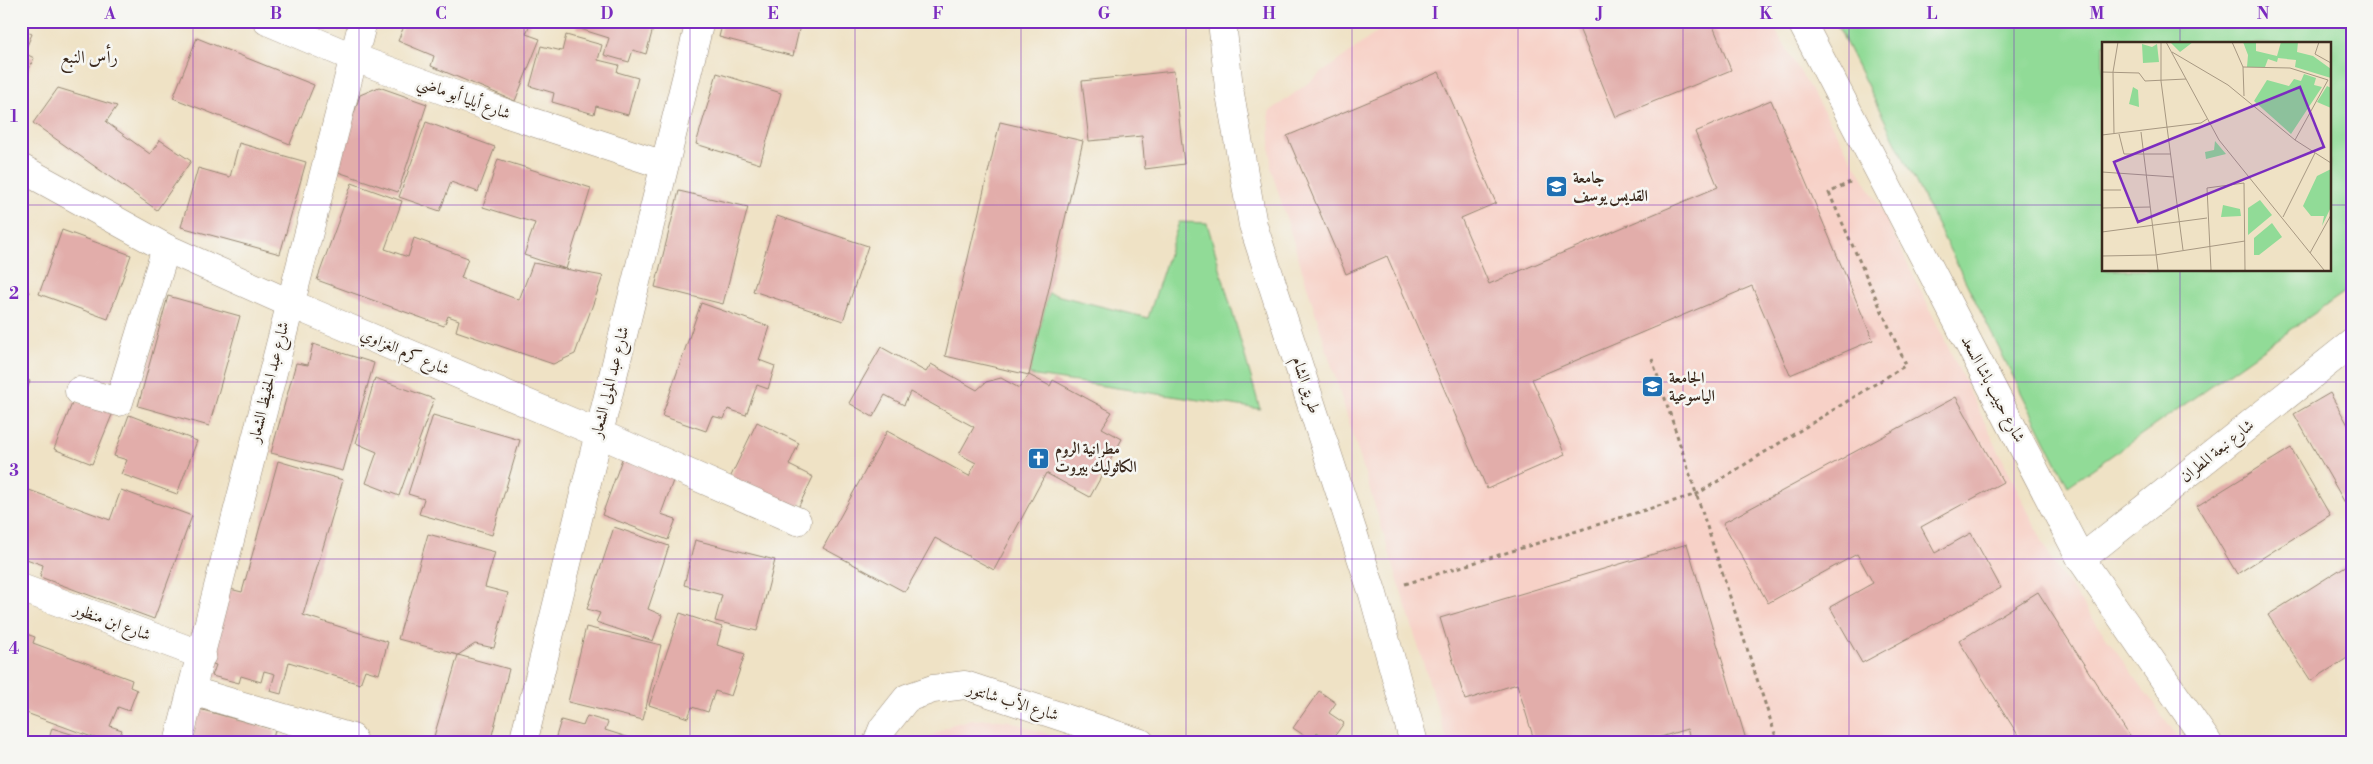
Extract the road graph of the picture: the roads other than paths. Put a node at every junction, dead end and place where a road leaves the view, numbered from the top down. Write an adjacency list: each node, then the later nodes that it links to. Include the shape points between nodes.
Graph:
1 (267, 21): 6 (street, شارع أيليا أبو ماضي)
2 (362, 21): 6 (street, شارع عبد الحفيظ الشعار)
3 (700, 21): 7 (street, شارع عبد المولى الشعار)
4 (1222, 21): 24 (street, طريق الشام, via 1229,88 1253,225 1373,594)
5 (1801, 21): 15 (street, شارع حبيب باشا السعد)
6 (352, 57): 7 (street, شارع أيليا أبو ماضي, via 505,113); 10 (street, شارع عبد الحفيظ الشعار)
7 (664, 165): 13 (street, شارع عبد المولى الشعار)
8 (21, 168): 9 (street, شارع كرم الغزاوي)
9 (166, 248): 10 (street, شارع كرم الغزاوي); 12 (street, via 119,402)
10 (289, 303): 13 (street, شارع كرم الغزاوي); 17 (street, شارع عبد الحفيظ الشعار)
11 (2352, 343): 15 (street, شارع نبعة المطران)
12 (79, 391)
13 (598, 433): 14 (street, شارع كرم الغزاوي); 21 (street, شارع عبد المولى الشعار)
14 (797, 521)
15 (2081, 558): 25 (street, شارع حبيب باشا السعد)
16 (21, 588): 17 (street, شارع ابن منظور)
17 (202, 655): 18 (street, شارع عبد الحفيظ الشعار)
18 (192, 691): 19 (street); 20 (street, شارع عبد الحفيظ الشعار)
19 (352, 738)
20 (178, 743)
21 (523, 743)
22 (877, 743): 23 (street, شارع الأب شانتور, via 883,728 907,698 934,689 965,685)
23 (1141, 743)
24 (1414, 743)
25 (2208, 743)

